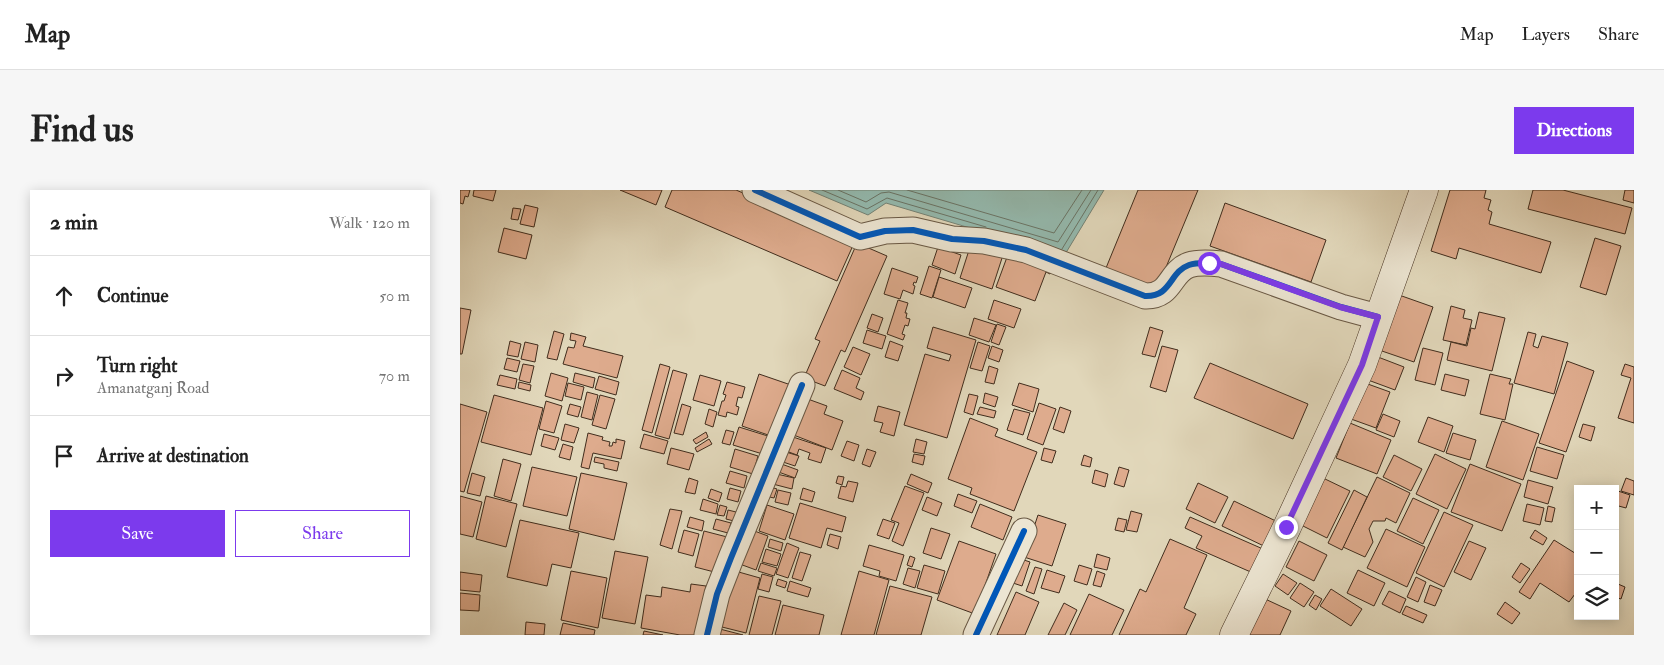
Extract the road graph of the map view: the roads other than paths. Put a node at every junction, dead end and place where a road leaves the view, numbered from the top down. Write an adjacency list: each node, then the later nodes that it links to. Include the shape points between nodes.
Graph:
1 (754, 190): 3 (street, via 860,237 913,230 952,239 984,241 1026,250 1145,296 1162,293 1189,265 1221,264 1340,307)
2 (1424, 190): 3 (main road)
3 (1378, 317): 8 (main road, via 1362,365)
4 (802, 385): 6 (street, via 717,594)
5 (1024, 531): 7 (street)
6 (707, 635)
7 (976, 635)
8 (1234, 635)

